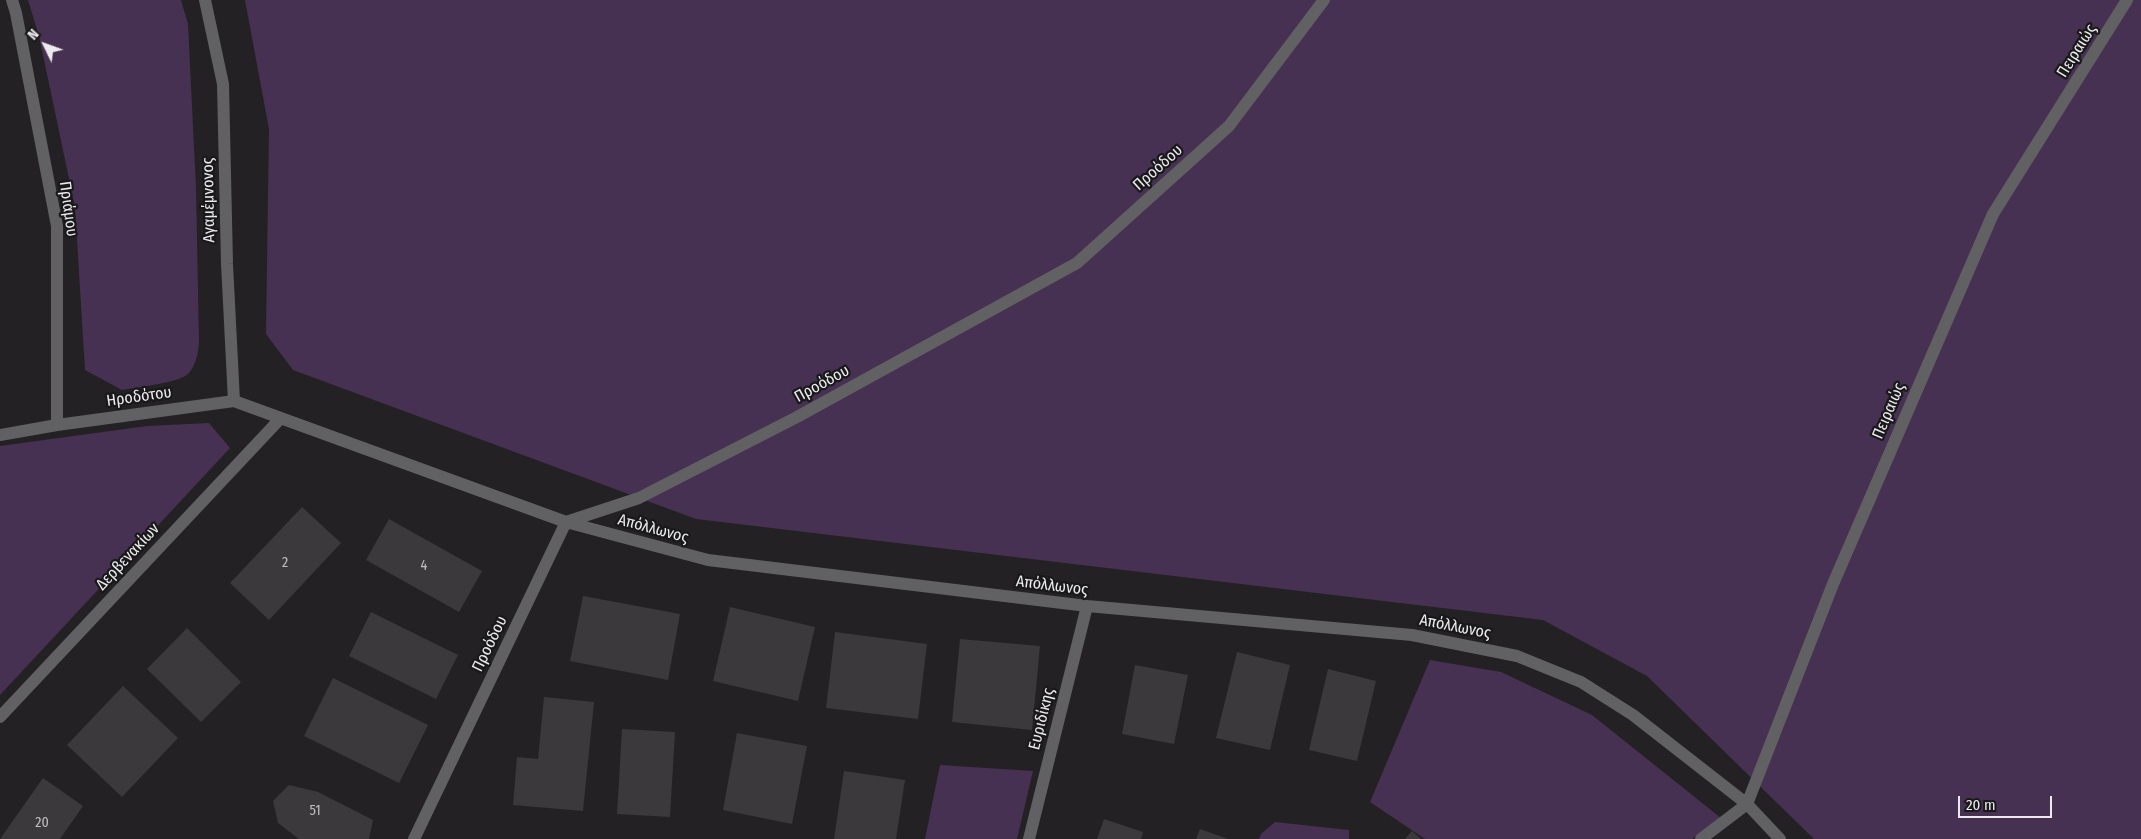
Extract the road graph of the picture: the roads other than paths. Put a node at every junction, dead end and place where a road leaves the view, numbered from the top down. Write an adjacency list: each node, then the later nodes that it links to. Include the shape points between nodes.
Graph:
1 (12, 0): 9 (street, Πριάμου, via 57,226)
2 (205, 0): 7 (street, Αγαμέμνονος, via 223,84)
3 (1324, 0): 11 (street, Προόδου, via 1229,126 1077,263 797,417 639,498)
4 (2118, 0): 6 (street)
5 (2127, 0): 6 (street, Πειραιώς)
6 (2114, 21): 14 (street, Πειραιώς, via 1992,214 1832,584)
7 (234, 401): 8 (street, Ηροδότου); 9 (street, Ηροδότου)
8 (280, 419): 11 (street, Απόλλωνος); 13 (street, Δερβενακίων)
9 (57, 425): 10 (street, Ηροδότου)
10 (0, 436)
11 (566, 522): 12 (street, Απόλλωνος, via 708,560); 15 (street, Προόδου)
12 (1087, 606): 14 (street, Απόλλωνος, via 1412,635 1516,656 1581,682 1633,714); 16 (street, Ευριδίκης)
13 (0, 717)
14 (1747, 804): 17 (street); 18 (street, Απόλλωνος)
15 (414, 839)
16 (1028, 839)
17 (1701, 839)
18 (1780, 839)

